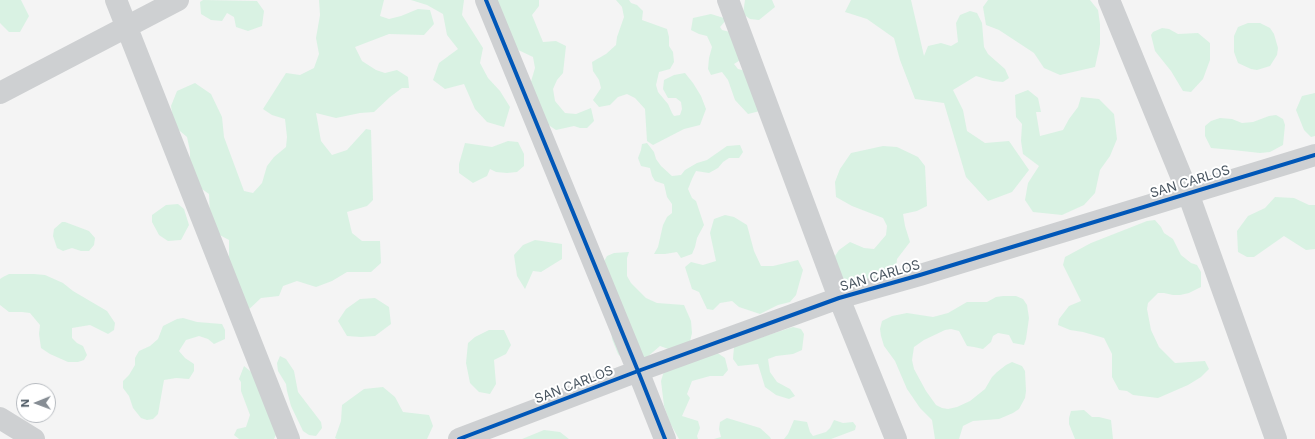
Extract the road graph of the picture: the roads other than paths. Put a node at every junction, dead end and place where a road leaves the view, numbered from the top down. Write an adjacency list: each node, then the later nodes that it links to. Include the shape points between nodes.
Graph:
1 (116, 0): 6 (street)
2 (178, 0): 6 (street)
3 (486, 0): 11 (street)
4 (728, 0): 10 (street)
5 (1109, 0): 9 (street)
6 (126, 27): 7 (street); 14 (street)
7 (0, 93)
8 (1315, 155): 9 (street, SAN CARLOS)
9 (1188, 194): 10 (street, SAN CARLOS); 18 (street)
10 (839, 298): 11 (street, SAN CARLOS); 17 (street)
11 (638, 371): 15 (street, SAN CARLOS); 16 (street)
12 (0, 418): 13 (street)
13 (34, 439)
14 (289, 439)
15 (459, 439)
16 (665, 439)
17 (896, 439)
18 (1276, 439)

